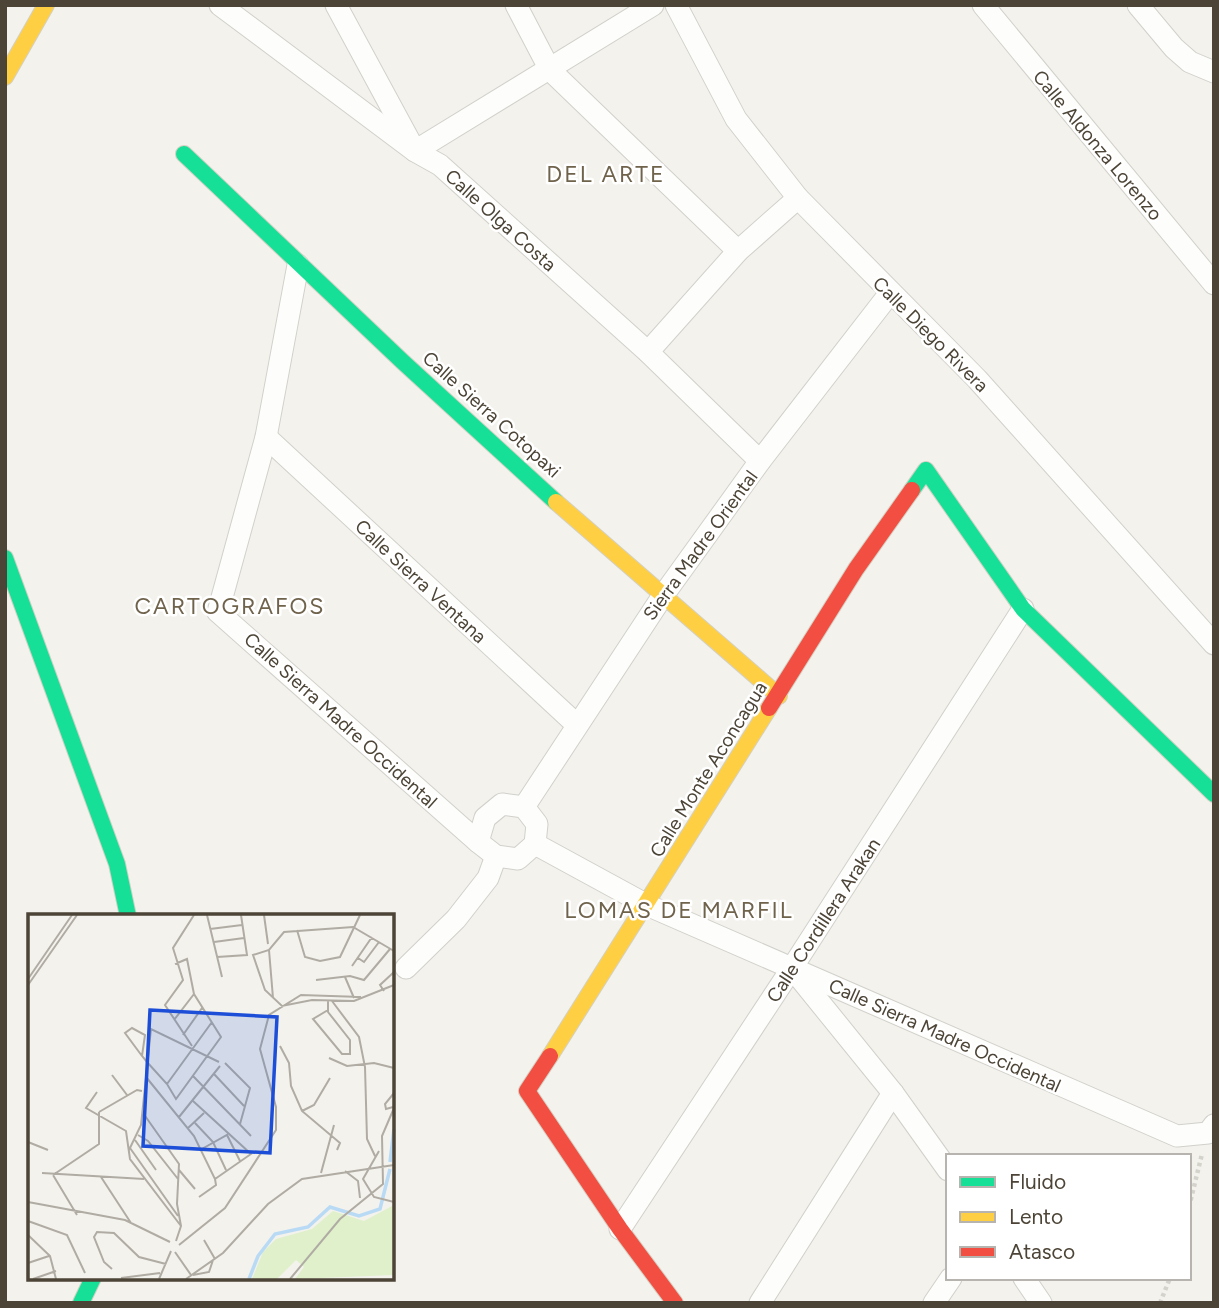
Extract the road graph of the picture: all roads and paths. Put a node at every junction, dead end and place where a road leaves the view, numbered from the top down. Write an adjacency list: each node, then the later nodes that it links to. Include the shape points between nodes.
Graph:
1 (46, 5): 11 (street)
2 (220, 5): 12 (street, Calle Olga Costa)
3 (336, 5): 12 (street)
4 (516, 5): 9 (street)
5 (653, 5): 9 (street)
6 (676, 5): 14 (street, Calle Diego Rivera, via 736,119)
7 (983, 5): 17 (street, Calle Aldonza Lorenzo)
8 (1138, 5): 10 (street, via 1189,62)
9 (550, 70): 12 (street); 15 (street)
10 (1214, 72)
11 (5, 77)
12 (415, 151): 19 (street, Calle Olga Costa, via 440,165)
13 (184, 154): 16 (street, Calle Sierra Cotopaxi)
14 (798, 198): 15 (street); 18 (street, Calle Diego Rivera)
15 (738, 251): 19 (street)
16 (298, 265): 20 (street, Calle Sierra Madre Occidental); 23 (street, Calle Sierra Cotopaxi)
17 (1214, 284)
18 (890, 293): 21 (street, Sierra Madre Oriental); 25 (street, Calle Diego Rivera, via 977,379)
19 (648, 352): 21 (street, Calle Olga Costa)
20 (266, 437): 27 (street, Calle Sierra Ventana); 30 (street, Calle Sierra Madre Occidental, via 218,612)
21 (760, 461): 23 (street, Sierra Madre Oriental)
22 (5, 558): 34 (street, via 117,864)
23 (662, 597): 26 (street, Calle Sierra Cotopaxi); 27 (street, Sierra Madre Oriental)
24 (1023, 608): 26 (street, Calle Monte Aconcagua, via 926,470 856,569); 28 (street); 36 (street, Calle Cordillera Arakan)
25 (1214, 644)
26 (779, 696): 33 (street, Calle Monte Aconcagua)
27 (576, 724): 29 (street, Sierra Madre Oriental)
28 (1214, 794)
29 (524, 807): 30 (street, via 502,804 485,818); 31 (street, via 537,824)
30 (478, 842): 32 (street)
31 (535, 844): 32 (street, via 518,859); 33 (street, Calle Sierra Madre Occidental)
32 (496, 856): 35 (street, via 488,878 456,919)
33 (647, 905): 36 (street, Calle Sierra Madre Occidental); 41 (street, Calle Monte Aconcagua, via 527,1091)
34 (128, 914)
35 (406, 968)
36 (792, 968): 37 (street); 38 (street, Calle Sierra Madre Occidental, via 1177,1136); 41 (street, Calle Cordillera Arakan)
37 (893, 1093): 39 (street); 48 (street)
38 (1211, 1129): 40 (path)
39 (946, 1167)
40 (1191, 1200)
41 (620, 1229): 47 (street)
42 (92, 1280): 46 (street)
43 (950, 1280): 49 (street)
44 (1025, 1280): 50 (street)
45 (1169, 1280): 51 (path)
46 (81, 1303)
47 (674, 1303)
48 (760, 1303)
49 (934, 1303)
50 (1041, 1303)
51 (1160, 1303)

